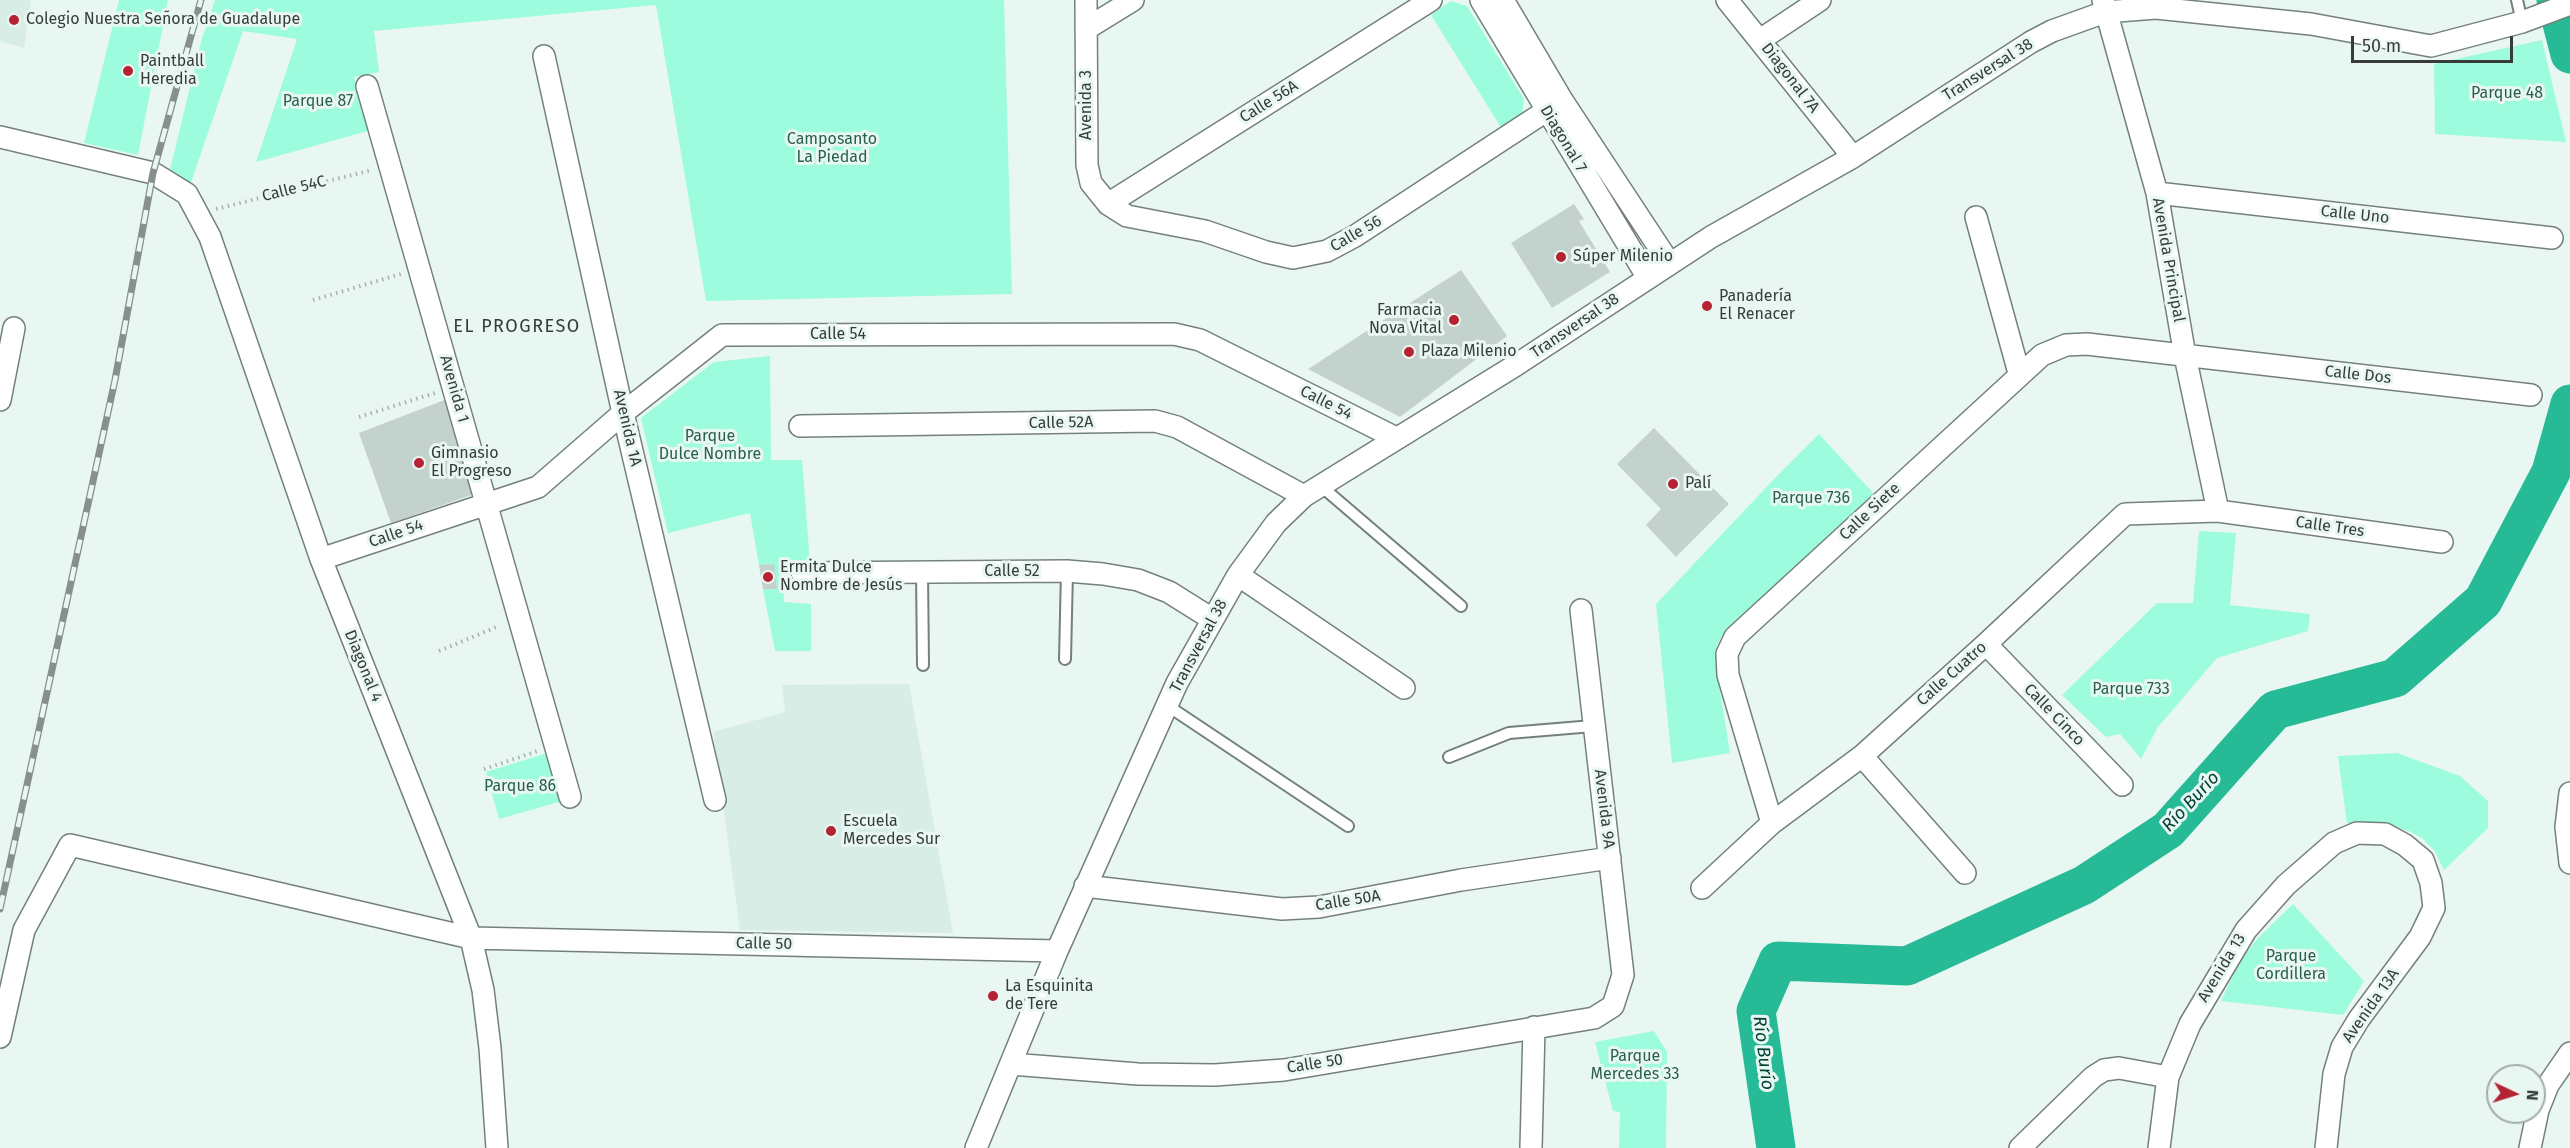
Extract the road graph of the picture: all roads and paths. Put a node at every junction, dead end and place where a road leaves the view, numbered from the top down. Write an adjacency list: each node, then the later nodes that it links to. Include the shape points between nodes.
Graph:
1 (1086, 0): 14 (street, Avenida 3)
2 (1133, 0): 14 (street)
3 (1431, 0): 23 (street, Calle 56A)
4 (1471, 0): 5 (street, Diagonal 7)
5 (1481, 0): 18 (street, Diagonal 7)
6 (1503, 0): 18 (street, Diagonal 7)
7 (1727, 0): 15 (street, Diagonal 7A)
8 (1820, 0): 15 (street)
9 (2517, 0): 13 (lane)
10 (2570, 4): 13 (street, Transversal 38)
11 (2126, 5): 12 (street, Transversal 38); 13 (street, Transversal 38, via 2311,24 2431,46)
12 (2104, 6): 20 (street, Transversal 38, via 2031,42); 22 (street, Avenida Principal)
13 (2528, 20)
14 (1086, 29): 23 (street, Avenida 3, via 1087,165 1091,183)
15 (1760, 40): 20 (street, Diagonal 7A)
16 (544, 56): 37 (street, Avenida 1A)
17 (367, 86): 21 (street, Avenida 1)
18 (1554, 106): 23 (street, Calle 56, via 1327,251 1293,258 1205,231 1127,216); 27 (street, Diagonal 7); 29 (street, Diagonal 7)
19 (0, 137): 24 (street, Diagonal 4, via 153,172 187,194)
20 (1853, 157): 27 (street, Transversal 38)
21 (390, 165): 24 (path, Calle 54C); 28 (street, Avenida 1)
22 (2157, 192): 26 (street, Calle Uno); 32 (street, Avenida Principal)
23 (1108, 204)
24 (198, 213): 45 (street, Diagonal 4, via 210,237)
25 (1976, 217): 33 (street)
26 (2552, 238)
27 (1670, 264): 29 (street, Transversal 38)
28 (419, 268): 30 (path); 34 (street, Avenida 1)
29 (1648, 278): 40 (street, Transversal 38)
30 (313, 300)
31 (14, 328): 36 (street)
32 (2185, 356): 33 (street, Calle Siete, via 2066,345 2042,355); 35 (street, Calle Dos); 43 (street, Avenida Principal)
33 (2019, 373): 69 (street, Calle Siete, via 1735,637 1727,654 1728,675)
34 (453, 387): 38 (path); 42 (street, Avenida 1)
35 (2531, 395)
36 (0, 398)
37 (623, 413): 40 (street, Calle 54, via 722,335 1174,333 1200,340); 42 (street, Calle 54, via 537,487); 68 (street, Avenida 1A)
38 (359, 417)
39 (800, 426): 41 (street, Calle 52A, via 1155,421 1177,427)
40 (1396, 438): 41 (street, Transversal 38)
41 (1312, 491): 49 (street, Transversal 38, via 1276,523); 50 (lane)
42 (486, 502): 45 (street, Calle 54); 52 (street, Avenida 1)
43 (2218, 511): 44 (street, Calle Tres); 54 (street, Calle Cuatro, via 2125,514)
44 (2442, 542)
45 (321, 559): 77 (street, Diagonal 4)
46 (1067, 571): 47 (street, Calle 52); 53 (street, Calle 52, via 1138,580 1169,592); 56 (lane)
47 (922, 572): 48 (street, Calle 52); 57 (lane)
48 (802, 573)
49 (1238, 575): 53 (street, Transversal 38); 58 (street)
50 (1461, 606)
51 (1581, 610): 60 (street, Avenida 9A)
52 (519, 618): 55 (path); 61 (street, Avenida 1)
53 (1212, 619): 59 (street, Transversal 38)
54 (1986, 644): 62 (street, Calle Cuatro); 65 (street, Calle Cinco)
55 (439, 651)
56 (1065, 659)
57 (923, 665)
58 (1404, 688)
59 (1168, 706): 70 (lane); 75 (street, Transversal 38)
60 (1593, 726): 63 (lane, via 1509,733); 72 (street, Avenida 9A)
61 (556, 746): 64 (path); 66 (street, Avenida 1)
62 (1862, 756): 69 (street, Calle Cuatro); 74 (street)
63 (1449, 757)
64 (484, 769)
65 (2122, 785)
66 (570, 797)
67 (2569, 798): 73 (street, via 2566,827)
68 (715, 800)
69 (1772, 824): 76 (street, Calle Cuatro)
70 (1348, 826)
71 (2357, 833): 84 (street, Avenida 13, via 2334,843 2286,885 2246,930 2190,1024); 90 (street, Avenida 13A, via 2385,834 2423,860 2434,908 2420,937 2342,1047 2334,1074)
72 (1610, 858): 75 (street, Calle 50A, via 1461,880 1319,907 1282,909); 79 (street, Avenida 9A, via 1623,975)
73 (2570, 863)
74 (1965, 873)
75 (1085, 886): 78 (street, Transversal 38)
76 (1702, 888)
77 (471, 938): 78 (street, Calle 50); 81 (street, Calle 50, via 70,845 24,930); 85 (street, Diagonal 4, via 488,1024)
78 (1057, 951): 83 (street, Transversal 38)
79 (1613, 1006): 80 (street, Calle 50, via 1594,1018)
80 (1534, 1027): 83 (street, Calle 50, via 1284,1070 1215,1075 1138,1074); 87 (street)
81 (0, 1037)
82 (2570, 1053): 91 (street, via 2548,1085)
83 (1011, 1064): 86 (street, Transversal 38)
84 (2168, 1077): 88 (street, via 2119,1068 2104,1070); 89 (street, Avenida 13)
85 (497, 1148)
86 (976, 1148)
87 (1531, 1148)
88 (2019, 1148)
89 (2159, 1148)
90 (2326, 1148)
91 (2530, 1148)

